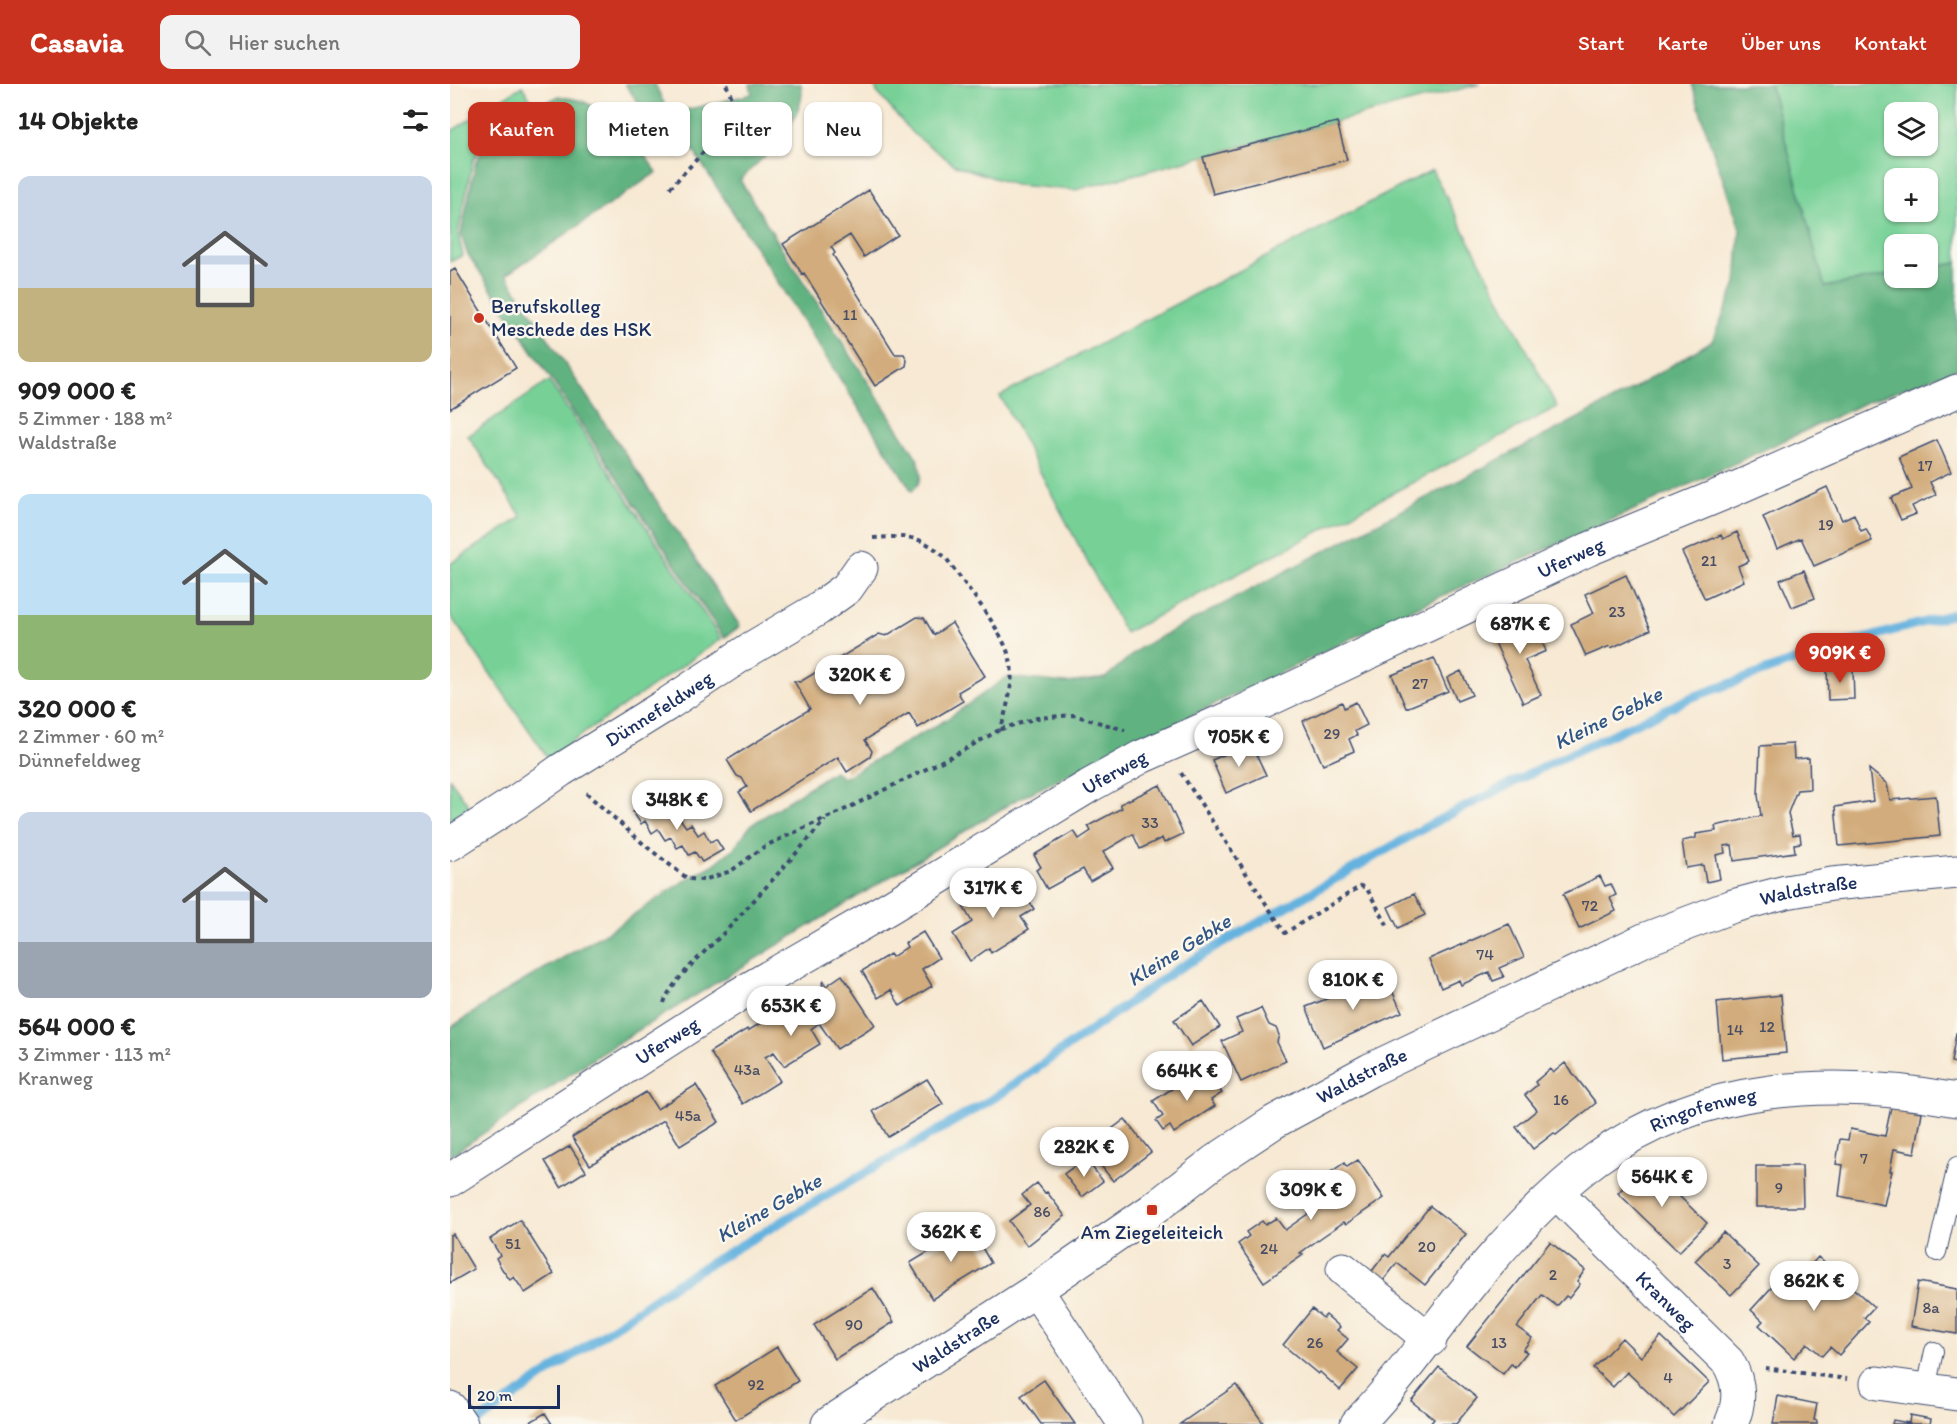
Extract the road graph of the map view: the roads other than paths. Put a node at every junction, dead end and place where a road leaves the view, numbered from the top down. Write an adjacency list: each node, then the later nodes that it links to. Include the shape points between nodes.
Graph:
1 (1957, 391): 7 (street, Uferweg, via 1589,549 1141,757 678,1033)
2 (861, 568): 3 (street, Dünnefeldweg, via 847,588 818,609)
3 (450, 844)
4 (1957, 872): 11 (street, Waldstraße, via 1786,892 1733,906 1646,939 1380,1065 1274,1122)
5 (1957, 1101): 8 (street, Ringofenweg, via 1846,1087 1774,1091 1716,1101 1634,1135 1597,1158)
6 (1957, 1166): 9 (lane)
7 (450, 1180)
8 (1557, 1193): 12 (street, Ringofenweg, via 1488,1264); 21 (street, Kranweg, via 1728,1362 1739,1388 1737,1412)
9 (1937, 1252)
10 (1343, 1269): 12 (street)
11 (1036, 1290): 18 (street, Waldstraße); 19 (street)
12 (1430, 1340): 20 (street, Ringofenweg)
13 (1934, 1351): 15 (lane)
14 (1877, 1383): 15 (street)
15 (1942, 1391)
16 (450, 1408): 17 (street)
17 (460, 1424)
18 (828, 1424)
19 (1125, 1424)
20 (1357, 1424)
21 (1731, 1424)

